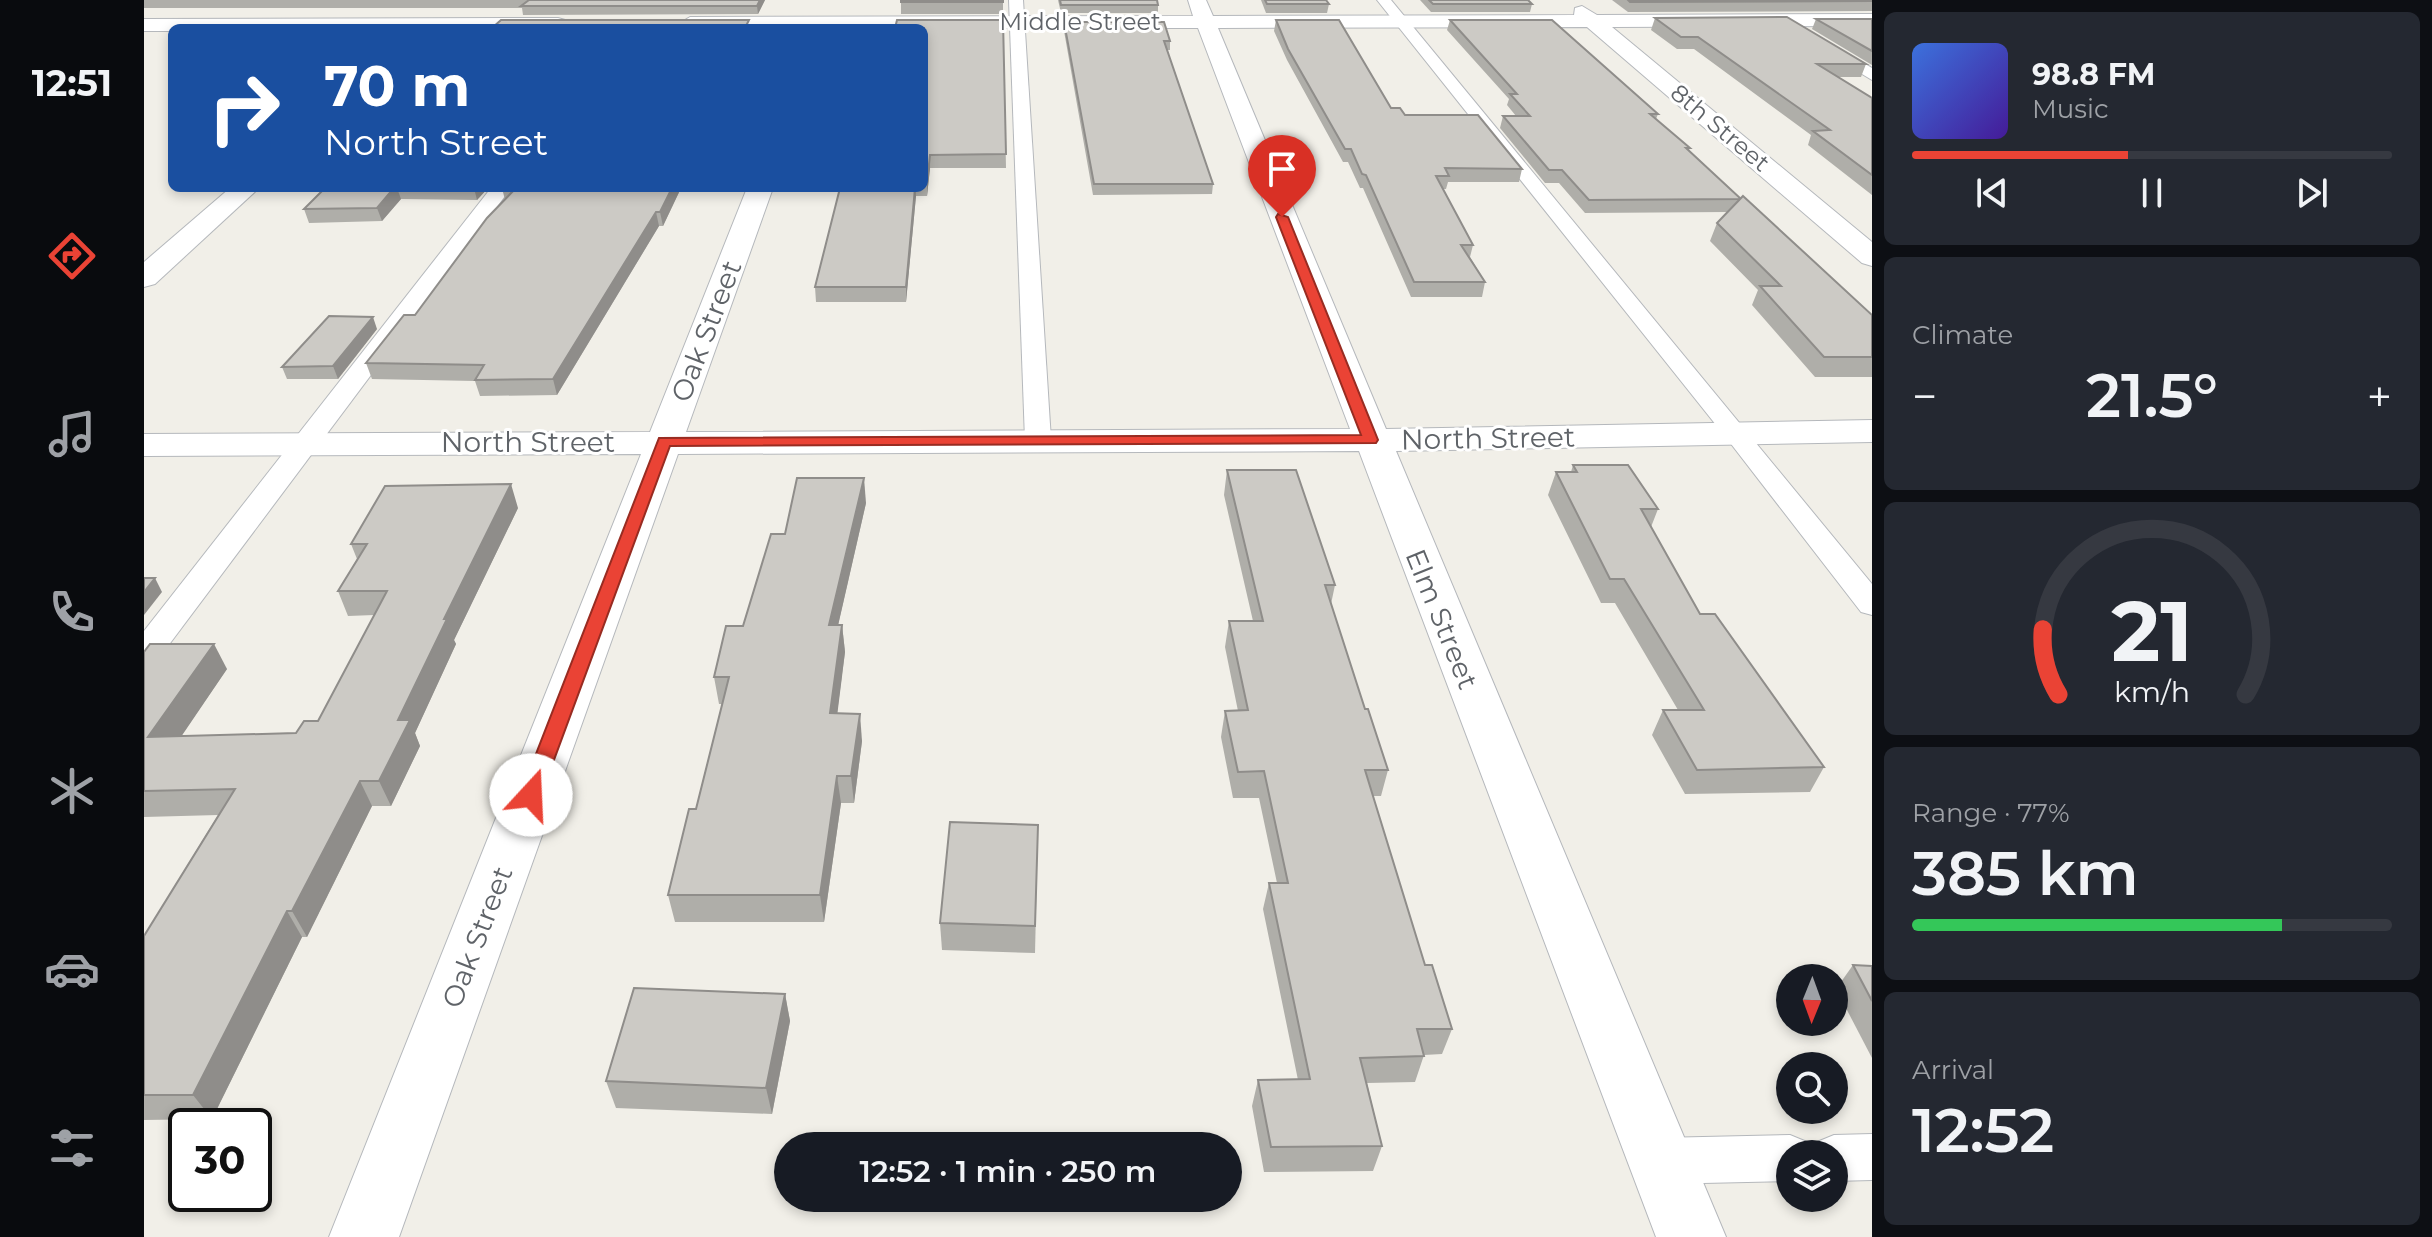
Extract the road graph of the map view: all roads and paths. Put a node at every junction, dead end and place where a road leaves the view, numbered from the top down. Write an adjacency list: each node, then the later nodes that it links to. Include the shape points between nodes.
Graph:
1 (832, 0): 15 (street)
2 (1016, 0): 11 (lane)
3 (1384, 0): 10 (lane)
4 (1568, 0): 7 (street, 8th Street)
5 (453, 8): 13 (street)
6 (1201, 11): 10 (street, Middle Street); 11 (street, Middle Street); 28 (street, Elm Street)
7 (1592, 20): 8 (street, Middle Street); 10 (street, Middle Street); 23 (street, 8th Street)
8 (1783, 20): 9 (street, Middle Street); 19 (lane)
9 (1872, 20)
10 (1401, 21): 26 (lane)
11 (1016, 22): 16 (street, Middle Street); 27 (lane)
12 (673, 23): 14 (street, Middle Street)
13 (434, 24)
14 (748, 24)
15 (822, 24)
16 (887, 24)
17 (144, 25): 18 (street)
18 (168, 25)
19 (1872, 75)
20 (241, 192): 24 (street)
21 (498, 192): 30 (lane)
22 (758, 192): 29 (street, Oak Street)
23 (1872, 257)
24 (144, 278)
25 (1872, 431): 26 (street, North Street)
26 (1737, 434): 28 (street, North Street); 32 (lane)
27 (1038, 440): 28 (street, North Street); 29 (street, North Street)
28 (1370, 440): 37 (street, Elm Street)
29 (664, 441): 30 (street, North Street); 38 (street, Oak Street)
30 (305, 443): 31 (street, North Street); 33 (lane)
31 (144, 445)
32 (1872, 605)
33 (144, 654)
34 (1872, 1157): 36 (lane)
35 (1776, 1158): 37 (lane)
36 (1848, 1158)
37 (1659, 1161): 39 (street, Elm Street)
38 (364, 1237)
39 (1691, 1237)

